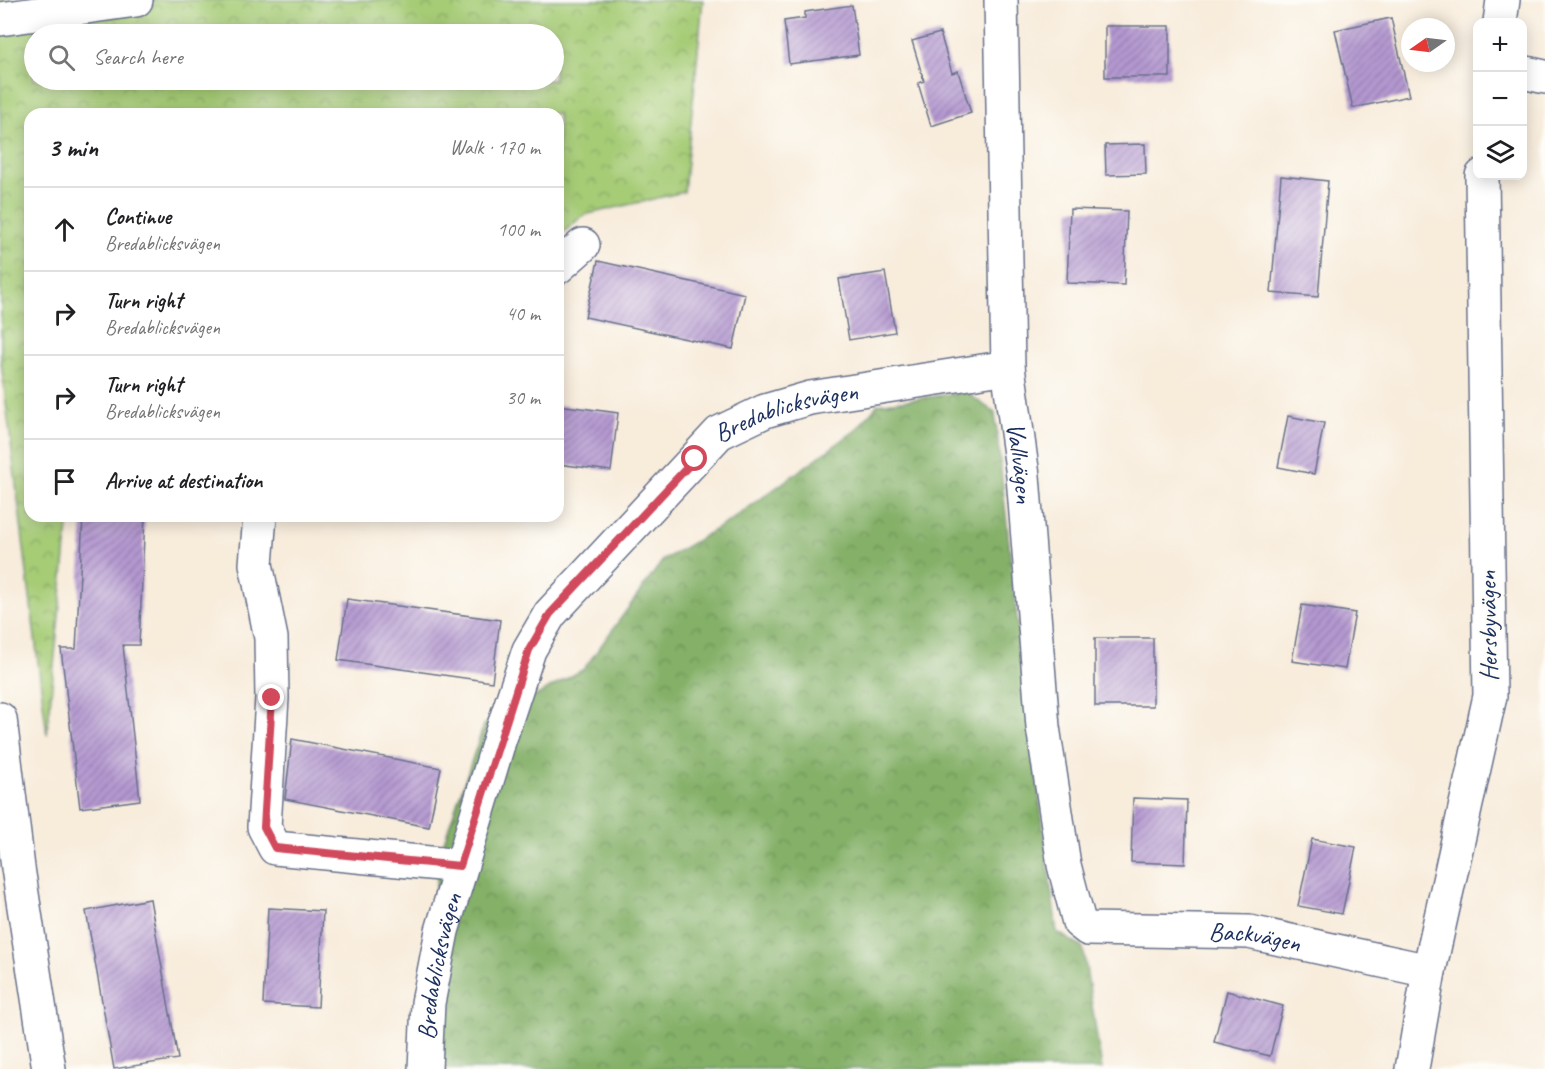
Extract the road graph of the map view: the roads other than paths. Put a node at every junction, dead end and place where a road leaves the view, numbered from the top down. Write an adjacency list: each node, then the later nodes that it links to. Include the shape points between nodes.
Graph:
1 (136, 0): 5 (street)
2 (1000, 0): 11 (street, Vallvägen)
3 (1503, 0): 4 (street)
4 (1501, 18)
5 (0, 20)
6 (1527, 73): 7 (street)
7 (1545, 77)
8 (1482, 180): 16 (street, Hersbyvägen, via 1490,696)
9 (583, 245): 10 (street)
10 (564, 262)
11 (1008, 368): 14 (street, Bredablicksvägen, via 810,398 765,411 719,433 550,614 529,650); 15 (street, Vallvägen, via 1023,476 1043,727 1064,865)
12 (260, 522): 14 (street, Bredablicksvägen, via 256,564 270,638 272,698 264,827 275,848)
13 (0, 718): 17 (street)
14 (460, 866): 18 (street, Bredablicksvägen, via 428,1003)
15 (1079, 922): 16 (street, Backvägen, via 1088,929 1249,932)
16 (1429, 971): 19 (street, Hersbyvägen)
17 (49, 1069)
18 (425, 1069)
19 (1412, 1069)

